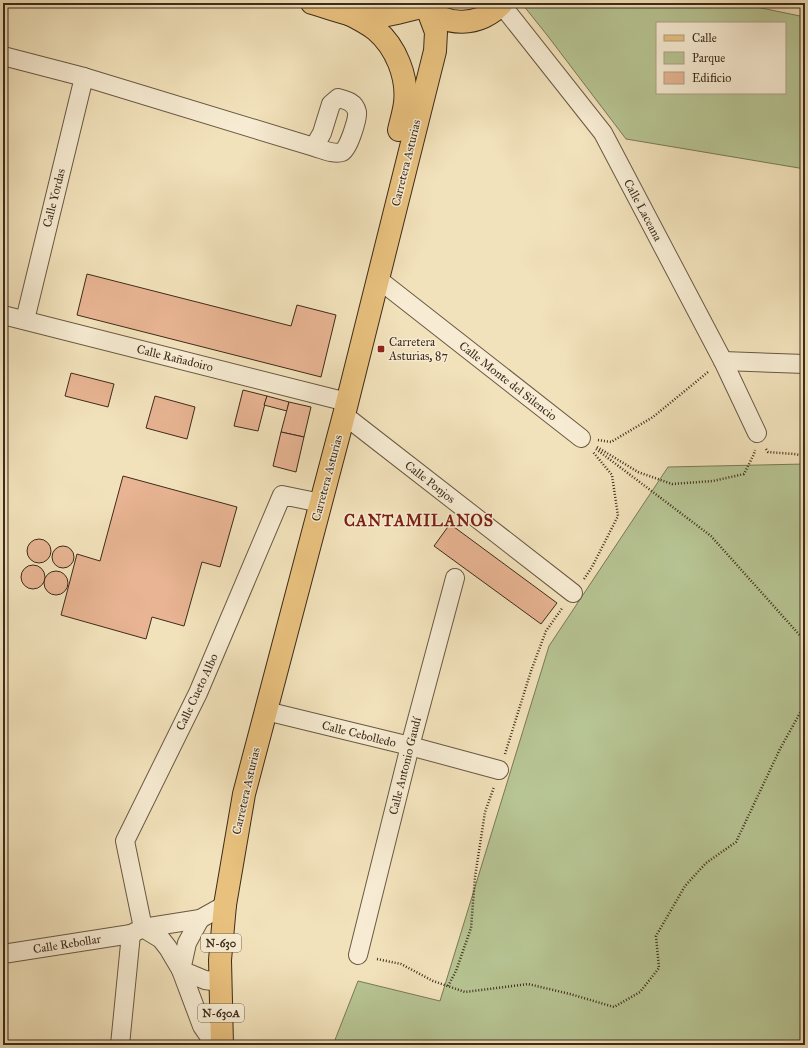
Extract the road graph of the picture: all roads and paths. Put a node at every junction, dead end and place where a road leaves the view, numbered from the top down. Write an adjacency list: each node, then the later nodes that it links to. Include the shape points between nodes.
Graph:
1 (312, 3): 4 (main road)
2 (501, 4): 5 (main road, via 491,14 479,20); 14 (street, Calle Laceana, via 603,133)
3 (425, 5): 4 (main road, via 370,17); 5 (main road, via 438,16 451,21); 6 (main road, Carretera Asturias, via 436,32)
4 (347, 13): 10 (main road, via 365,22 388,43 397,59 405,86 406,102 385,201)
5 (465, 22): 6 (main road, Carretera Asturias, via 454,28)
6 (435, 51): 10 (main road, Carretera Asturias)
7 (3, 56): 8 (street)
8 (84, 77): 9 (street); 13 (street, Calle Yordas)
9 (314, 147)
10 (391, 227): 11 (main road, Carretera Asturias)
11 (378, 279): 16 (main road, Carretera Asturias); 18 (street, Calle Monte del Silencio)
12 (3, 315): 13 (street, Calle Rañadoiro)
13 (25, 320): 16 (street, Calle Rañadoiro)
14 (723, 361): 15 (street); 17 (street, Calle Laceana); 18 (path, via 653,417 611,442)
15 (805, 364)
16 (346, 409): 20 (main road, Carretera Asturias); 22 (street, Calle Ponjos)
17 (757, 433): 18 (path, via 754,454 744,474 713,481 672,484 638,472); 19 (path, via 768,452)
18 (582, 438): 22 (path, via 612,475 618,516 592,567); 23 (path, via 711,536)
19 (805, 456)
20 (321, 503): 25 (main road, Carretera Asturias); 30 (street, Calle Cueto Albo, via 282,495 198,692 125,840)
21 (454, 578): 26 (street, Calle Antonio Gaudí)
22 (573, 593): 27 (path, via 546,632)
23 (805, 641)
24 (805, 704): 35 (path, via 780,749 736,842 706,863 685,886 656,936 659,968 640,992 614,1007 528,984 465,992)
25 (266, 711): 26 (street, Calle Cebolledo); 28 (main road, Carretera Asturias, via 244,794)
26 (410, 746): 27 (street, Calle Cebolledo); 32 (street, Calle Antonio Gaudí)
27 (499, 770): 35 (path, via 485,812 475,877 471,928)
28 (225, 905): 29 (street); 34 (main road, N-630)
29 (200, 919): 30 (street, Calle Rebollar); 33 (street, via 187,942)
30 (137, 931): 31 (street, Calle Rebollar); 33 (street, via 161,939); 36 (street, Calle Cueto Albo)
31 (3, 954)
32 (358, 955): 35 (path, via 401,964)
33 (181, 970): 34 (street, via 205,980); 37 (street, via 202,1026)
34 (220, 982): 38 (main road, N-630A)
35 (448, 986)
36 (120, 1045)
37 (215, 1045)
38 (222, 1045)

